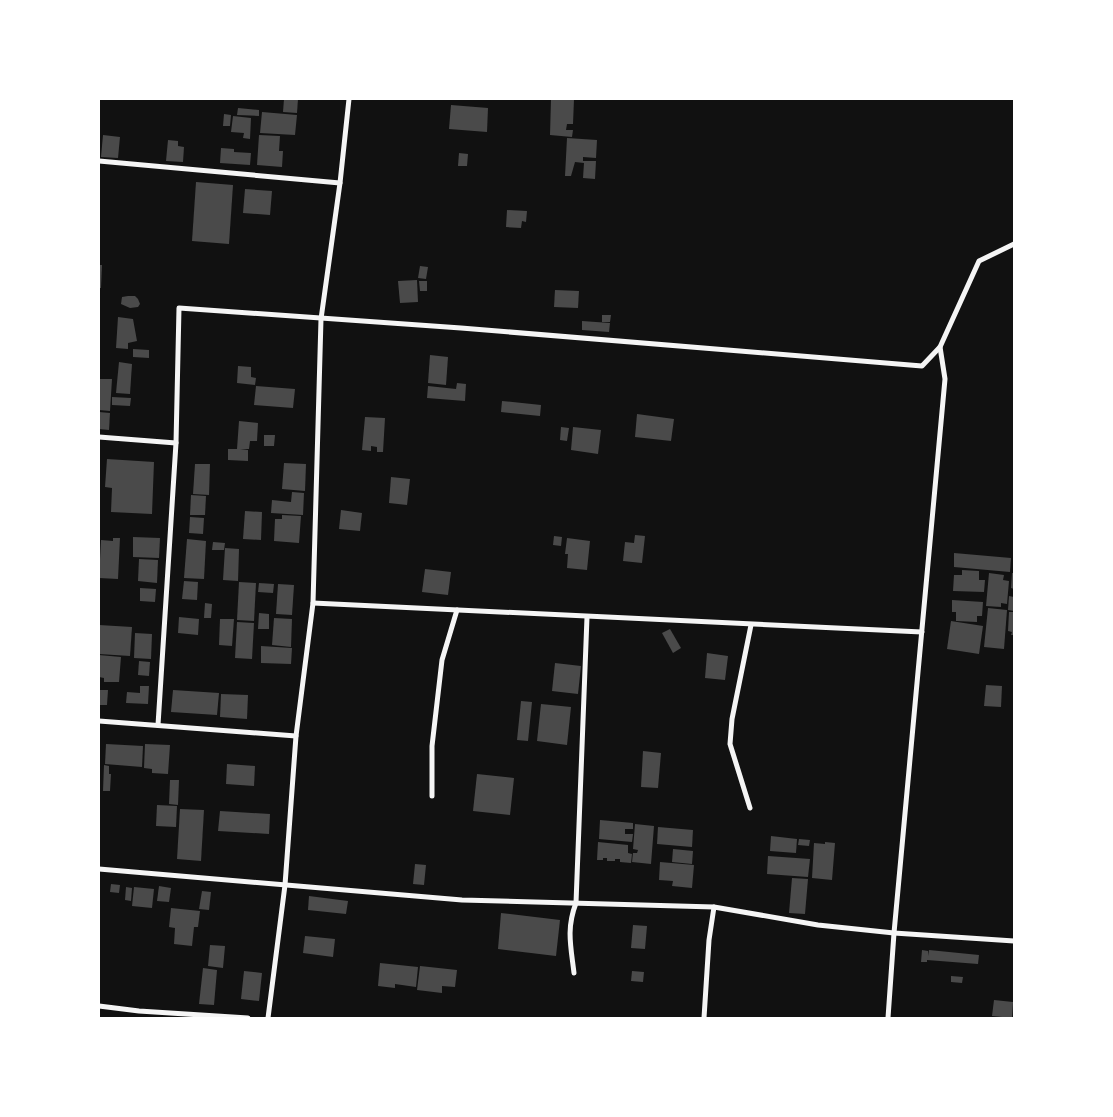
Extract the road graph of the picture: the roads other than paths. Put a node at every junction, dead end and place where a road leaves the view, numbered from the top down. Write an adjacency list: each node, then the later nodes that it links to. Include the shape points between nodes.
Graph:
1 (349, 99): 3 (street)
2 (99, 161): 3 (street)
3 (340, 183): 5 (street)
4 (1014, 244): 6 (street, via 979,261)
5 (321, 319): 6 (street, via 922,366); 8 (street, via 178,308); 9 (street)
6 (940, 347): 13 (street, via 945,380)
7 (99, 437): 8 (street)
8 (176, 443): 15 (street)
9 (313, 604): 10 (street); 16 (street)
10 (457, 610): 11 (street); 17 (street, via 442,660 432,746)
11 (587, 617): 12 (street); 21 (street)
12 (751, 625): 13 (street); 18 (street, via 730,744)
13 (922, 632): 23 (street)
14 (99, 721): 15 (street)
15 (158, 725): 16 (street)
16 (296, 736): 20 (street)
17 (432, 796)
18 (750, 808)
19 (99, 870): 20 (street)
20 (285, 884): 21 (street, via 462,900); 30 (street)
21 (576, 903): 22 (street); 25 (street, via 569,928)
22 (714, 907): 23 (street, via 818,925); 31 (street)
23 (894, 933): 24 (street); 32 (street)
24 (1014, 940)
25 (574, 973)
26 (99, 1006): 27 (street)
27 (140, 1012): 28 (street); 29 (street)
28 (139, 1018)
29 (248, 1018)
30 (268, 1018)
31 (704, 1018)
32 (888, 1018)

